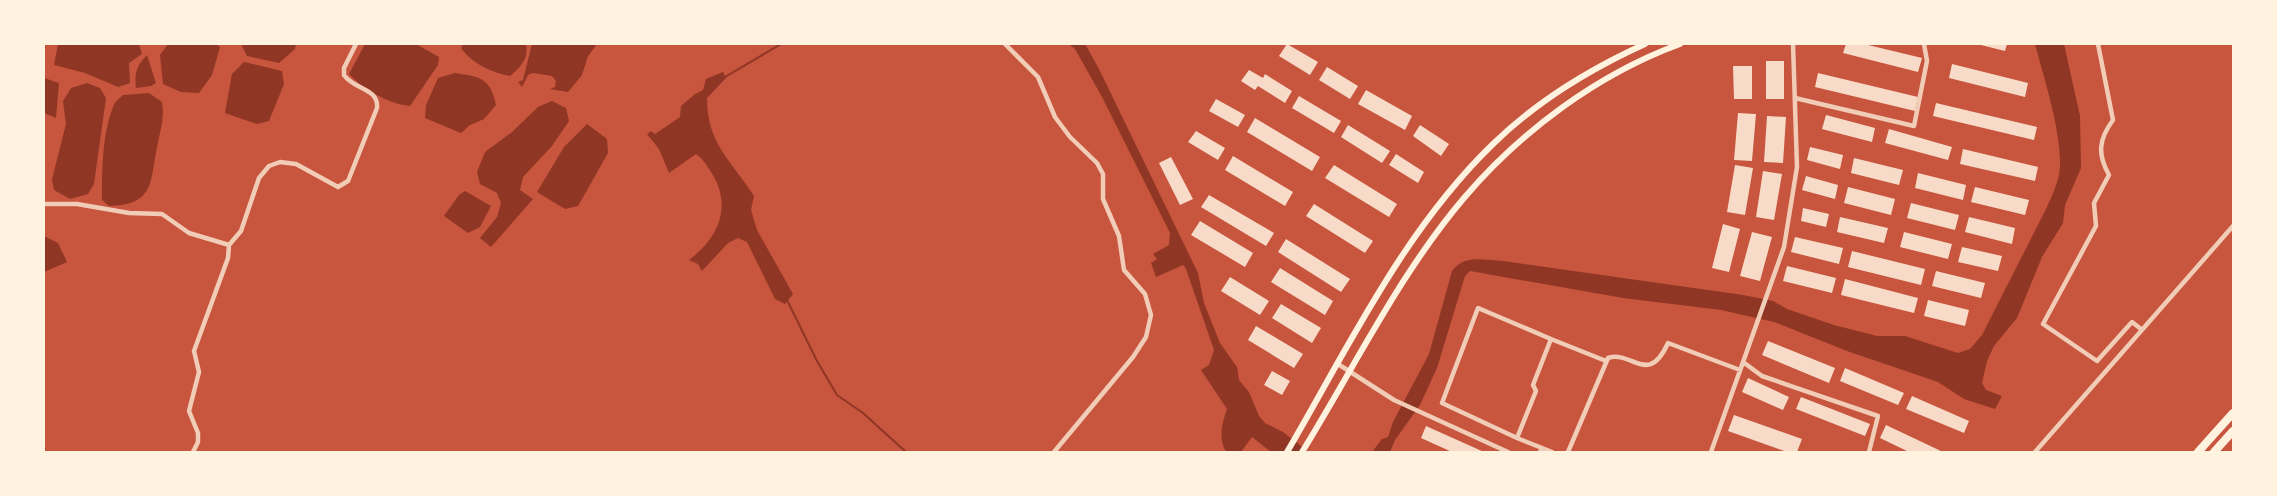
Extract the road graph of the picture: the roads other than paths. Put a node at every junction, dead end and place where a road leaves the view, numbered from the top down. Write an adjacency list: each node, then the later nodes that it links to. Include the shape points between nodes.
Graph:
1 (356, 44): 11 (street, via 344,68 344,76 378,100 348,181 338,187 287,161 269,166 259,178 241,231)
2 (1006, 44): 24 (street, via 1038,78 1055,117 1103,174 1103,199 1118,236 1124,270 1145,294 1151,315 1146,337 1133,357)
3 (1644, 44): 16 (main road, via 1574,81 1494,143 1431,214)
4 (1680, 44): 18 (main road, via 1613,75 1540,125 1505,154 1443,225)
5 (1793, 44): 8 (street)
6 (1924, 44): 8 (street, via 1927,61 1914,126)
7 (2098, 44): 12 (street, via 2113,120 2102,135 2102,163 2109,175 2094,203 2096,226 2042,324 2097,361 2132,322)
8 (1795, 98): 15 (street, via 1797,167 1784,246)
9 (44, 204): 11 (street, via 77,204 129,213 162,214 189,233)
10 (2233, 226): 12 (street)
11 (228, 245): 23 (street, via 228,258 194,351 199,372 189,410 198,433)
12 (2141, 329): 32 (street)
13 (1552, 339): 14 (street); 21 (street, via 1533,386 1536,392); 21 (street, via 1478,308 1442,403)
14 (1606, 361): 17 (street, via 1614,356 1647,365 1659,357 1668,343); 29 (street)
15 (1743, 362): 17 (street); 31 (street, via 1762,376 1878,416)
16 (1338, 364): 18 (street); 25 (main road)
17 (1740, 370): 30 (street)
18 (1350, 371): 26 (main road); 27 (street, via 1394,400)
19 (2233, 413): 33 (highway)
20 (2233, 431): 34 (highway)
21 (1517, 438): 22 (street)
22 (1541, 450): 28 (street)
23 (193, 452)
24 (1054, 452)
25 (1287, 452)
26 (1302, 452)
27 (1508, 452)
28 (1552, 452)
29 (1568, 452)
30 (1711, 452)
31 (1869, 452)
32 (2034, 452)
33 (2198, 452)
34 (2214, 452)

